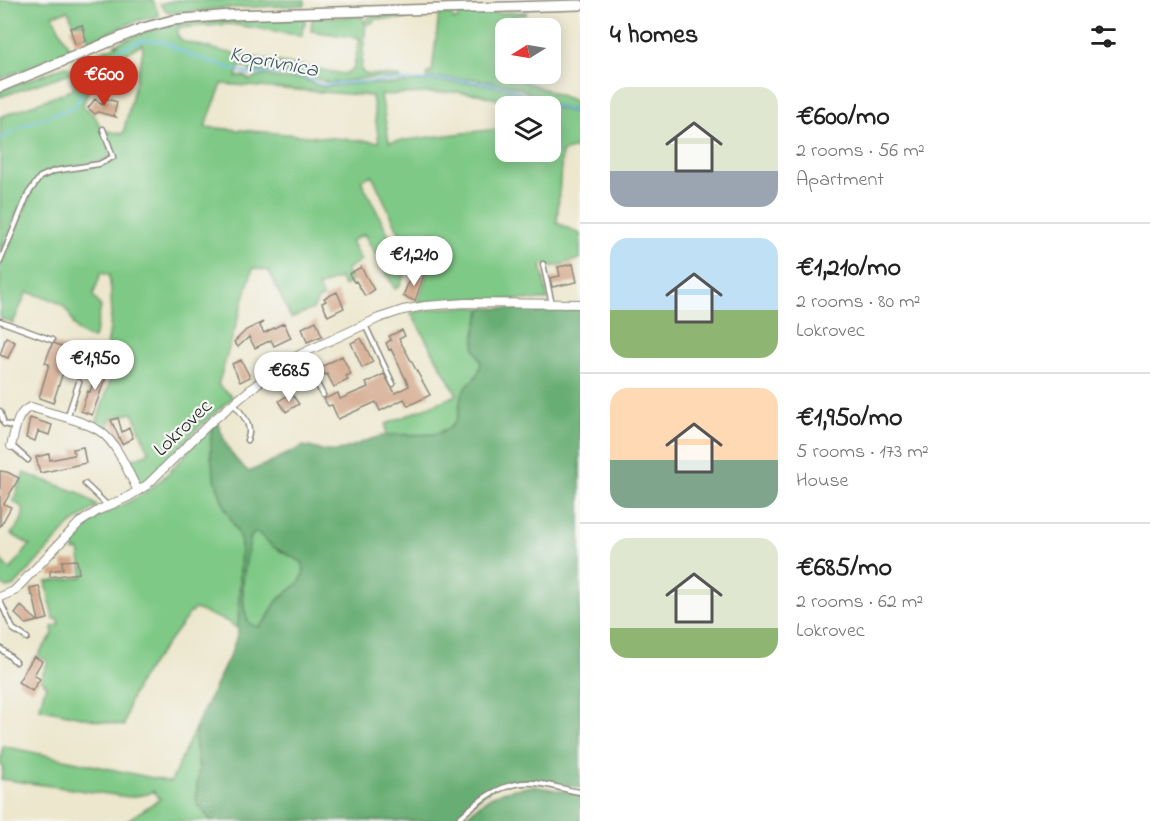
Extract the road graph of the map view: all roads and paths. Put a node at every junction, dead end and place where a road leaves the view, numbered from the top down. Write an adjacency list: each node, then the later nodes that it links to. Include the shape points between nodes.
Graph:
1 (580, 6): 2 (street, via 230,15 173,20 143,28)
2 (0, 87)
3 (103, 129): 4 (lane, via 113,157 99,164 40,177 28,194)
4 (0, 262)
5 (543, 264): 7 (lane)
6 (580, 304): 7 (street, Lokrovec)
7 (552, 305): 9 (street, Lokrovec, via 446,303 403,310)
8 (0, 321): 10 (lane)
9 (364, 324): 11 (street, Lokrovec); 13 (lane)
10 (52, 340)
11 (301, 354): 14 (lane); 15 (street, Lokrovec)
12 (79, 382): 17 (lane)
13 (393, 384)
14 (323, 395)
15 (233, 403): 19 (lane, via 247,421); 23 (street, Lokrovec)
16 (0, 411): 18 (lane, via 4,424)
17 (66, 418): 18 (street, via 31,407 21,413); 23 (street, via 101,432 110,441)
18 (16, 427): 20 (street)
19 (247, 440)
20 (12, 446): 21 (lane)
21 (28, 460)
22 (85, 484): 24 (lane)
23 (138, 491): 24 (street, Lokrovec)
24 (108, 505): 25 (street, Lokrovec, via 79,523 14,591)
25 (0, 599): 26 (lane, via 13,629)
26 (27, 638)
27 (0, 648): 28 (lane)
28 (16, 662)
29 (580, 792): 30 (lane, via 534,783 507,786 496,789)
30 (456, 821)

